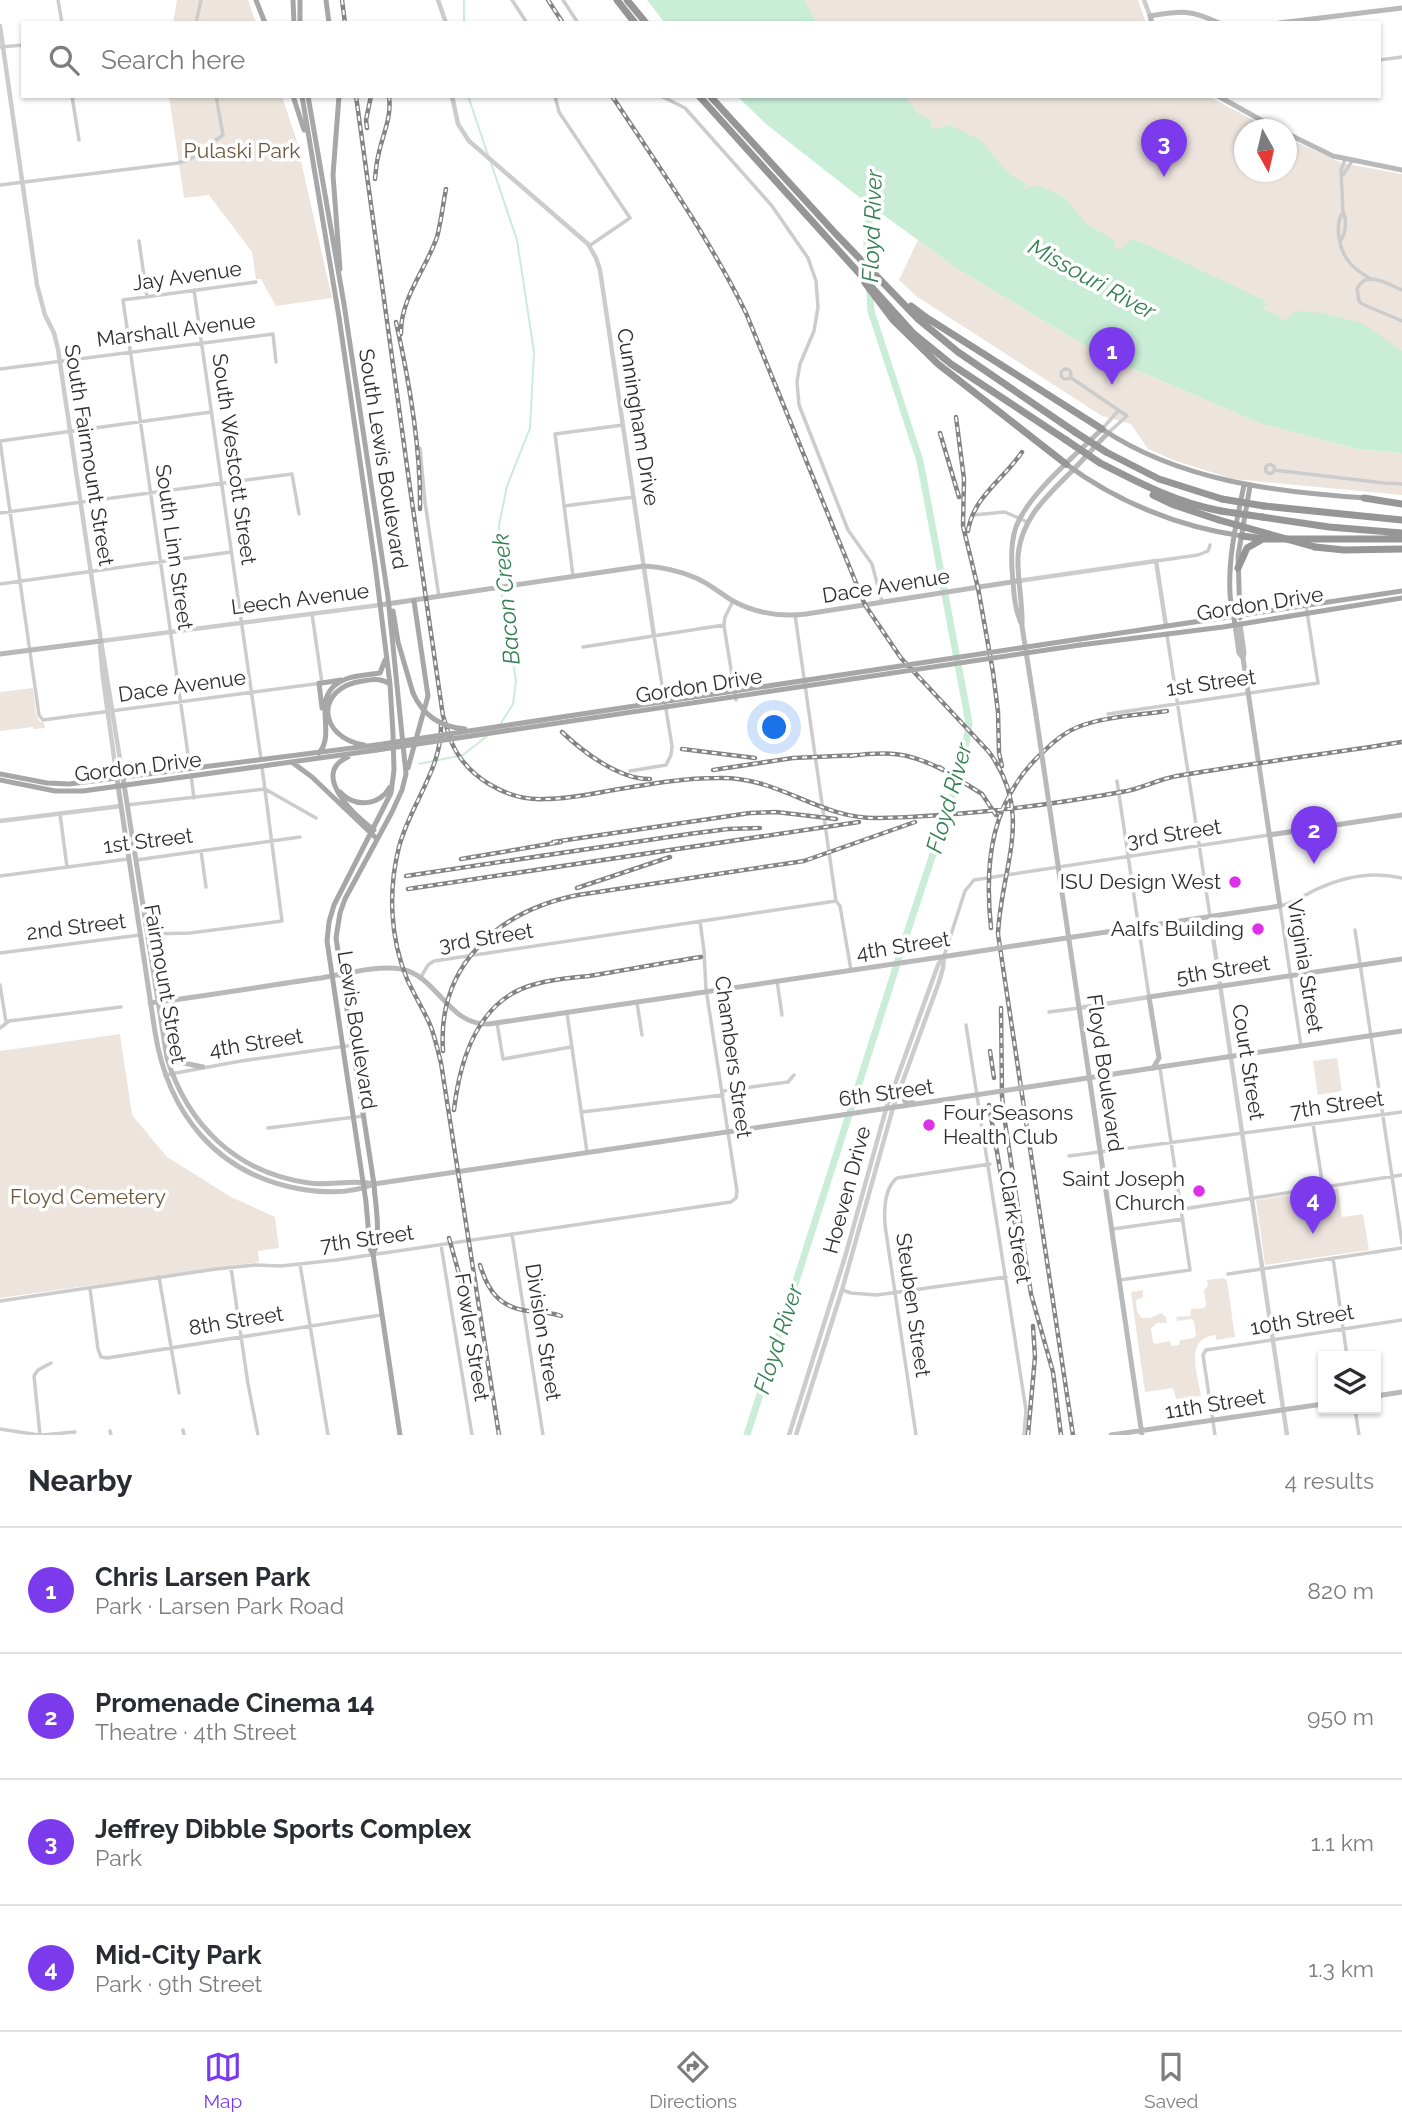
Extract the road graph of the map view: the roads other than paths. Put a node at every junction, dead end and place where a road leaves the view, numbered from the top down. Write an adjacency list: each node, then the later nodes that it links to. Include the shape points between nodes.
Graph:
1 (58, 0): 15 (street)
2 (201, 0): 16 (street)
3 (256, 0): 17 (main road)
4 (293, 0): 18 (main road)
5 (300, 0): 19 (main road)
6 (326, 0): 20 (main road)
7 (438, 0): 21 (street)
8 (512, 0): 22 (street)
9 (563, 0): 23 (street)
10 (617, 0): 24 (highway)
11 (627, 0): 25 (highway)
12 (1144, 0): 14 (street)
13 (1402, 8): 27 (main road)
14 (1151, 19): 26 (main road, via 1187,11)
15 (62, 21)
16 (196, 21)
17 (264, 21)
18 (294, 21)
19 (300, 21)
20 (329, 21)
21 (445, 21)
22 (526, 21)
23 (577, 21)
24 (633, 21)
25 (644, 21)
26 (1215, 21)
27 (1315, 21)
28 (0, 26): 30 (street, South Fairmount Street)
29 (21, 45): 30 (street)
30 (1, 47): 51 (street, South Fairmount Street)
31 (1402, 57): 32 (street)
32 (1381, 60)
33 (72, 98): 47 (street)
34 (216, 98): 51 (street, via 223,135 190,159)
35 (294, 98): 48 (main road)
36 (302, 98): 48 (main road, South Lewis Boulevard)
37 (308, 98): 61 (main road, South Lewis Boulevard)
38 (339, 98): 61 (main road, via 333,175)
39 (452, 98): 54 (street, Cunningham Drive, via 458,124 469,141)
40 (556, 98): 54 (street, via 561,115 630,218)
41 (665, 98): 122 (street, via 685,108 772,206 808,258 818,307 800,364 799,405 848,530 872,564)
42 (701, 98): 64 (highway)
43 (712, 98): 62 (highway)
44 (1222, 98): 45 (main road)
45 (1259, 119)
46 (1297, 139): 49 (main road)
47 (79, 140)
48 (311, 153): 124 (main road, South Lewis Boulevard)
49 (1349, 160): 50 (main road); 55 (street, via 1343,175 1339,236 1348,262)
50 (1402, 170)
51 (23, 183): 52 (street); 67 (street, South Fairmount Street, via 40,301)
52 (0, 186)
53 (139, 241): 59 (street)
54 (589, 246): 74 (street, Cunningham Drive, via 599,266)
55 (1369, 278): 58 (street); 63 (street, via 1358,286 1359,301)
56 (256, 282): 57 (street, Jay Avenue)
57 (194, 290): 59 (street, Jay Avenue); 65 (street, South Westcott Street)
58 (1402, 290)
59 (147, 297): 60 (street, Jay Avenue)
60 (123, 300): 66 (street, South Linn Street)
61 (344, 304): 123 (main road, South Lewis Boulevard)
62 (918, 316): 76 (highway); 98 (highway, bridge, via 958,352 1075,432 1159,479 1222,499)
63 (1402, 321)
64 (914, 337): 79 (highway, via 956,379); 95 (highway, bridge, via 1147,492 1174,505)
65 (201, 343): 66 (street, Marshall Avenue); 68 (street, Marshall Avenue, via 273,334); 72 (street, South Westcott Street)
66 (130, 351): 67 (street, Marshall Avenue); 73 (street, South Linn Street)
67 (60, 361): 69 (street, Marshall Avenue); 75 (street, South Fairmount Street)
68 (276, 362)
69 (0, 369)
70 (1070, 377): 71 (street)
71 (1119, 411): 76 (street); 76 (street, via 1127,416)
72 (211, 412): 73 (street); 83 (street, South Westcott Street)
73 (140, 422): 75 (street); 86 (street, South Linn Street)
74 (623, 425): 87 (street, Cunningham Drive); 91 (street, via 555,434)
75 (71, 431): 77 (street); 89 (street, South Fairmount Street)
76 (1105, 431): 79 (main road); 85 (main road, via 1164,462)
77 (0, 441): 92 (street)
78 (420, 447): 117 (street)
79 (1070, 467): 97 (main road, via 1035,497); 99 (main road); 101 (main road, via 1135,505 1185,524)
80 (291, 468): 82 (street)
81 (1274, 470): 84 (street)
82 (292, 474): 83 (street); 94 (street)
83 (220, 483): 86 (street); 106 (street, South Westcott Street)
84 (1402, 484)
85 (1247, 485): 88 (main road); 101 (main road)
86 (150, 492): 89 (street); 108 (street, South Linn Street)
87 (634, 497): 91 (street); 109 (street, Cunningham Drive)
88 (1364, 498): 90 (highway)
89 (81, 501): 92 (street); 111 (street, South Fairmount Street)
90 (1402, 502)
91 (564, 506): 112 (street)
92 (10, 511): 93 (street); 113 (street)
93 (0, 513)
94 (299, 513)
95 (1220, 515): 100 (highway, bridge); 105 (highway, bridge, via 1315,547)
96 (973, 516): 97 (street, via 1005,512)
97 (1020, 519): 99 (street); 114 (main road, via 1012,547)
98 (1402, 520)
99 (1027, 522): 114 (main road)
100 (1402, 533)
101 (1238, 536): 102 (highway); 110 (main road); 118 (main road, via 1230,566)
102 (1265, 539): 103 (highway); 110 (highway, via 1247,548)
103 (1402, 539)
104 (1210, 545): 107 (street, Dace Avenue, via 1198,555)
105 (1402, 549)
106 (231, 552): 108 (street); 131 (street, South Westcott Street)
107 (1156, 561): 114 (street, Dace Avenue); 134 (street)
108 (160, 563): 111 (street); 135 (street, South Linn Street)
109 (644, 566): 112 (main road, Leech Avenue); 121 (main road, Dace Avenue, via 697,578); 137 (street, Cunningham Drive)
110 (1238, 568): 129 (main road)
111 (91, 571): 113 (street); 138 (street, South Fairmount Street)
112 (573, 576): 117 (main road, Leech Avenue)
113 (20, 581): 115 (street); 141 (street)
114 (1016, 581): 122 (main road, Dace Avenue); 202 (main road, Floyd Boulevard, bridge)
115 (0, 584)
116 (1402, 591): 125 (main road, Gordon Drive)
117 (439, 597): 120 (main road, Leech Avenue)
118 (1230, 597): 129 (main road); 130 (main road, via 1227,611)
119 (1402, 598): 126 (main road, Gordon Drive)
120 (414, 601): 123 (main road, Leech Avenue); 165 (main road, via 428,696)
121 (733, 601): 128 (main road, Dace Avenue, via 767,614); 132 (street)
122 (882, 602): 128 (main road, Dace Avenue)
123 (388, 604): 124 (main road, Leech Avenue); 147 (main road, South Lewis Boulevard); 157 (main road, bridge, via 422,710 439,723 466,729)
124 (380, 605): 127 (street, Leech Avenue); 142 (main road, South Lewis Boulevard)
125 (1306, 605): 126 (street); 129 (main road, Gordon Drive)
126 (1307, 612): 133 (main road, Gordon Drive); 150 (street, 1st Street, via 1318,683)
127 (312, 613): 131 (street, Leech Avenue); 148 (street)
128 (795, 615): 194 (street)
129 (1237, 615): 130 (main road, Gordon Drive); 133 (main road)
130 (1217, 618): 134 (main road, Gordon Drive)
131 (241, 623): 135 (street, Leech Avenue); 149 (street, South Westcott Street)
132 (724, 625): 137 (street); 151 (street)
133 (1238, 625): 136 (main road, Gordon Drive); 150 (main road, Virginia Street)
134 (1166, 626): 139 (main road, Gordon Drive)
135 (170, 632): 138 (street, Leech Avenue); 152 (street, South Linn Street)
136 (1167, 635): 139 (main road, Gordon Drive); 153 (street, Court Street)
137 (654, 636): 140 (street); 162 (street, Cunningham Drive, via 671,755 666,765)
138 (101, 642): 141 (main road, Leech Avenue); 154 (street, South Fairmount Street)
139 (1080, 642): 157 (main road, Gordon Drive, bridge); 158 (main road, Gordon Drive, bridge)
140 (583, 647)
141 (30, 650): 143 (main road, Leech Avenue); 154 (street, Dace Avenue, via 43,720)
142 (386, 650): 144 (main road); 146 (main road, South Lewis Boulevard)
143 (0, 654)
144 (380, 673): 145 (main road); 146 (main road)
145 (344, 680): 148 (main road); 155 (main road, via 329,693)
146 (389, 681): 147 (main road); 158 (main road, via 351,682 330,700 334,730 346,740); 166 (main road, South Lewis Boulevard)
147 (397, 681): 165 (main road, South Lewis Boulevard)
148 (320, 683): 149 (street, Dace Avenue); 155 (main road)
149 (250, 692): 152 (street, Dace Avenue); 161 (street, South Westcott Street)
150 (1248, 694): 153 (street, 1st Street); 181 (main road, Virginia Street)
151 (736, 700)
152 (180, 702): 154 (street, Dace Avenue); 163 (street, South Linn Street)
153 (1179, 703): 156 (street, 1st Street); 185 (street, Court Street)
154 (110, 712): 169 (street, South Fairmount Street)
155 (324, 712): 159 (main road, via 327,741)
156 (1108, 714)
157 (489, 727): 158 (main road, Gordon Drive, bridge)
158 (374, 748): 159 (main road, Gordon Drive); 160 (main road, Gordon Drive); 170 (main road, via 341,761 334,775)
159 (319, 752): 161 (main road, Gordon Drive)
160 (293, 763): 161 (main road, Gordon Drive); 180 (main road)
161 (261, 764): 163 (main road, Gordon Drive); 171 (street, South Westcott Street)
162 (630, 771)
163 (191, 773): 169 (main road, Gordon Drive); 172 (street, South Linn Street)
164 (0, 774): 169 (main road, Gordon Drive, via 58,784)
165 (406, 774): 179 (main road, South Lewis Boulevard)
166 (394, 778): 170 (main road, via 382,797 367,803 351,801); 177 (main road, South Lewis Boulevard)
167 (0, 780): 169 (main road, Gordon Drive, via 55,792)
168 (1117, 781): 187 (street)
169 (121, 782): 173 (main road, South Fairmount Street)
170 (336, 788): 180 (main road, via 342,801)
171 (265, 789): 172 (street); 176 (street); 184 (street, South Westcott Street)
172 (194, 798): 173 (street)
173 (124, 805): 174 (street); 188 (main road, South Fairmount Street)
174 (60, 813): 178 (street); 189 (street)
175 (1402, 815): 181 (main road, 3rd Street)
176 (316, 818)
177 (377, 820): 180 (main road, Lewis Boulevard)
178 (0, 821)
179 (385, 824): 182 (main road, Lewis Boulevard)
180 (372, 831): 182 (main road); 209 (main road, Lewis Boulevard, via 331,914 327,941)
181 (1269, 835): 185 (street, 3rd Street); 195 (main road, Virginia Street)
182 (378, 836): 208 (main road, Lewis Boulevard, via 340,913 336,939)
183 (300, 837): 184 (street, 1st Street)
184 (271, 840): 186 (street, 1st Street); 197 (street, South Westcott Street)
185 (1199, 846): 187 (street, 3rd Street); 196 (street, Court Street)
186 (201, 850): 188 (street, 1st Street); 192 (street)
187 (1129, 857): 193 (street, 3rd Street, via 977,880 968,885); 199 (street)
188 (132, 860): 189 (street, 1st Street); 201 (main road, Fairmount Street)
189 (67, 867): 190 (street, 1st Street)
190 (0, 876)
191 (1402, 878): 195 (street, 4th Street, via 1381,874 1354,877)
192 (206, 887)
193 (962, 899): 204 (street, Hoeven Drive)
194 (836, 901): 198 (street, 3rd Street); 207 (street, via 841,906)
195 (1280, 906): 196 (main road, 4th Street); 210 (street, Virginia Street)
196 (1210, 917): 199 (main road, 4th Street); 214 (street, Court Street)
197 (282, 921): 201 (street, 2nd Street)
198 (700, 921): 211 (street, 3rd Street, via 434,961); 215 (street, Chambers Street)
199 (1139, 927): 202 (main road, 4th Street); 216 (street)
200 (1355, 930): 206 (street)
201 (144, 934): 203 (street, 2nd Street); 218 (main road, Fairmount Street); 219 (main road, Fairmount Street)
202 (1069, 938): 204 (main road, 4th Street, bridge); 221 (main road, Floyd Boulevard)
203 (0, 953)
204 (944, 956): 207 (main road, 4th Street); 245 (street, Hoeven Drive, via 940,982); 249 (street, Hoeven Drive)
205 (1402, 959): 206 (main road, 5th Street)
206 (1360, 965): 210 (main road, 5th Street); 231 (street)
207 (851, 970): 212 (main road, 4th Street)
208 (341, 974): 209 (main road, 3rd Street); 211 (main road, 3rd Street, via 398,969); 232 (main road, Lewis Boulevard)
209 (332, 976): 218 (main road, 3rd Street); 234 (main road, Lewis Boulevard)
210 (1290, 976): 214 (main road, 5th Street); 235 (street, Virginia Street)
211 (421, 977): 226 (main road, 4th Street, via 464,1018 480,1024)
212 (777, 981): 215 (main road, 4th Street); 224 (street)
213 (0, 985): 225 (street)
214 (1220, 986): 216 (main road, 5th Street); 237 (street, Court Street)
215 (706, 991): 217 (main road, 4th Street); 246 (street, Chambers Street)
216 (1149, 997): 221 (street, 5th Street); 238 (main road)
217 (637, 1001): 223 (main road, 4th Street); 230 (street)
218 (158, 1002): 219 (main road, 3rd Street); 233 (main road, Fairmount Street)
219 (150, 1003): 243 (main road, Fairmount Street)
220 (121, 1007): 225 (street)
221 (1079, 1008): 222 (street, 5th Street); 261 (main road, Floyd Boulevard)
222 (1049, 1012)
223 (567, 1013): 226 (main road, 4th Street); 236 (street)
224 (782, 1015)
225 (6, 1022): 228 (street)
226 (497, 1023): 236 (street, via 503,1059)
227 (966, 1025): 263 (street, Clark Street)
228 (0, 1028)
229 (1402, 1031): 231 (main road, 6th Street)
230 (642, 1035)
231 (1371, 1036): 235 (main road, 6th Street); 252 (street)
232 (353, 1045): 234 (street, 4th Street); 253 (main road, Lewis Boulevard)
233 (164, 1046): 240 (main road, via 179,1062); 242 (main road, Fairmount Street)
234 (344, 1046): 240 (street, 4th Street); 254 (main road, Lewis Boulevard)
235 (1301, 1046): 237 (main road, 6th Street)
236 (571, 1047): 250 (street)
237 (1231, 1056): 239 (main road, 6th Street); 258 (street, Court Street)
238 (1159, 1058): 239 (main road); 241 (main road)
239 (1169, 1066): 241 (main road, 6th Street)
240 (203, 1067): 242 (street, 4th Street)
241 (1156, 1068): 247 (main road, 6th Street, bridge); 259 (street)
242 (171, 1073): 243 (street, 4th Street); 267 (main road, Fairmount Street, via 204,1129 249,1164 309,1183)
243 (164, 1075): 267 (main road, Fairmount Street, via 192,1126 242,1168 281,1185 311,1190)
244 (794, 1075): 246 (street, via 788,1082)
245 (899, 1092): 247 (main road, via 905,1101); 248 (street, Hoeven Drive)
246 (723, 1093): 250 (street); 257 (street, Chambers Street)
247 (916, 1104): 248 (main road, 6th Street)
248 (893, 1108): 249 (main road, 6th Street); 288 (street, Hoeven Drive)
249 (886, 1109): 257 (main road, 6th Street); 286 (street, Hoeven Drive)
250 (582, 1112): 260 (street)
251 (1402, 1112): 252 (street, 7th Street)
252 (1383, 1114): 255 (street, 7th Street); 265 (street)
253 (363, 1116): 254 (street); 266 (main road, Lewis Boulevard)
254 (354, 1117): 256 (street); 267 (main road, Lewis Boulevard)
255 (1313, 1124): 258 (street, 7th Street); 268 (street)
256 (268, 1128)
257 (728, 1132): 260 (main road, 6th Street); 270 (street, Chambers Street)
258 (1242, 1133): 259 (street, 7th Street); 269 (street, Court Street)
259 (1172, 1142): 261 (street, 7th Street); 271 (street)
260 (587, 1152): 266 (main road, 6th Street)
261 (1101, 1152): 262 (street, 7th Street); 273 (main road, Floyd Boulevard)
262 (1069, 1156)
263 (989, 1164): 284 (street, Clark Street); 289 (street, Steuben Street, via 893,1180 885,1217)
264 (1402, 1175): 265 (street)
265 (1392, 1176): 268 (street); 276 (street)
266 (374, 1184): 267 (main road, 6th Street); 277 (main road, Lewis Boulevard, via 377,1223)
267 (364, 1185): 277 (main road, Lewis Boulevard)
268 (1323, 1187): 269 (street)
269 (1252, 1197): 271 (street); 281 (street, Court Street)
270 (736, 1198): 274 (street, 7th Street, via 727,1203)
271 (1182, 1209): 272 (street)
272 (1183, 1219): 273 (street); 285 (street, via 1189,1270)
273 (1112, 1229): 285 (main road, Floyd Boulevard)
274 (512, 1234): 275 (street, 7th Street); 315 (street, Division Street)
275 (441, 1245): 277 (street, 7th Street); 314 (street, Fowler Street)
276 (1402, 1245): 278 (street)
277 (373, 1254): 279 (street, 7th Street); 291 (main road, Lewis Boulevard)
278 (1333, 1258): 281 (street); 294 (street)
279 (300, 1264): 280 (street, 7th Street); 293 (street)
280 (231, 1268): 283 (street, 7th Street); 295 (street)
281 (1262, 1269): 282 (street); 296 (street, Court Street)
282 (1228, 1274)
283 (159, 1277): 287 (street, 7th Street); 297 (street)
284 (1006, 1277): 289 (street); 319 (street, Clark Street, via 1026,1410)
285 (1120, 1280): 309 (main road, Floyd Boulevard)
286 (836, 1288): 288 (street); 316 (street, Hoeven Drive)
287 (90, 1289): 290 (street, 7th Street); 297 (street, 8th Street, via 102,1357)
288 (842, 1290): 289 (street, via 864,1295); 317 (street, Hoeven Drive)
289 (895, 1293): 318 (street, Steuben Street)
290 (0, 1301)
291 (381, 1315): 293 (street, 8th Street); 313 (main road, Lewis Boulevard)
292 (1402, 1321): 294 (street, 10th Street)
293 (310, 1325): 295 (street, 8th Street); 312 (street)
294 (1343, 1329): 296 (street, 10th Street); 298 (street)
295 (241, 1336): 297 (street, 8th Street); 311 (street)
296 (1272, 1340): 304 (street, Court Street); 306 (street, 10th Street, via 1206,1350)
297 (170, 1348): 301 (street)
298 (1346, 1351)
299 (51, 1363): 310 (street, via 34,1376)
300 (1402, 1392): 302 (main road)
301 (179, 1393)
302 (1381, 1395)
303 (1318, 1405): 304 (main road, 11th Street)
304 (1283, 1409): 306 (main road, 11th Street); 322 (street, Court Street)
305 (1356, 1414): 323 (street)
306 (1212, 1421): 309 (main road, 11th Street); 321 (street)
307 (0, 1429): 310 (street)
308 (75, 1432): 310 (street)
309 (1142, 1433): 320 (main road, 11th Street)
310 (40, 1435)
311 (258, 1435)
312 (328, 1435)
313 (400, 1435)
314 (472, 1435)
315 (543, 1435)
316 (789, 1435)
317 (796, 1435)
318 (916, 1435)
319 (1024, 1435)
320 (1111, 1435)
321 (1215, 1435)
322 (1287, 1435)
323 (1359, 1435)

